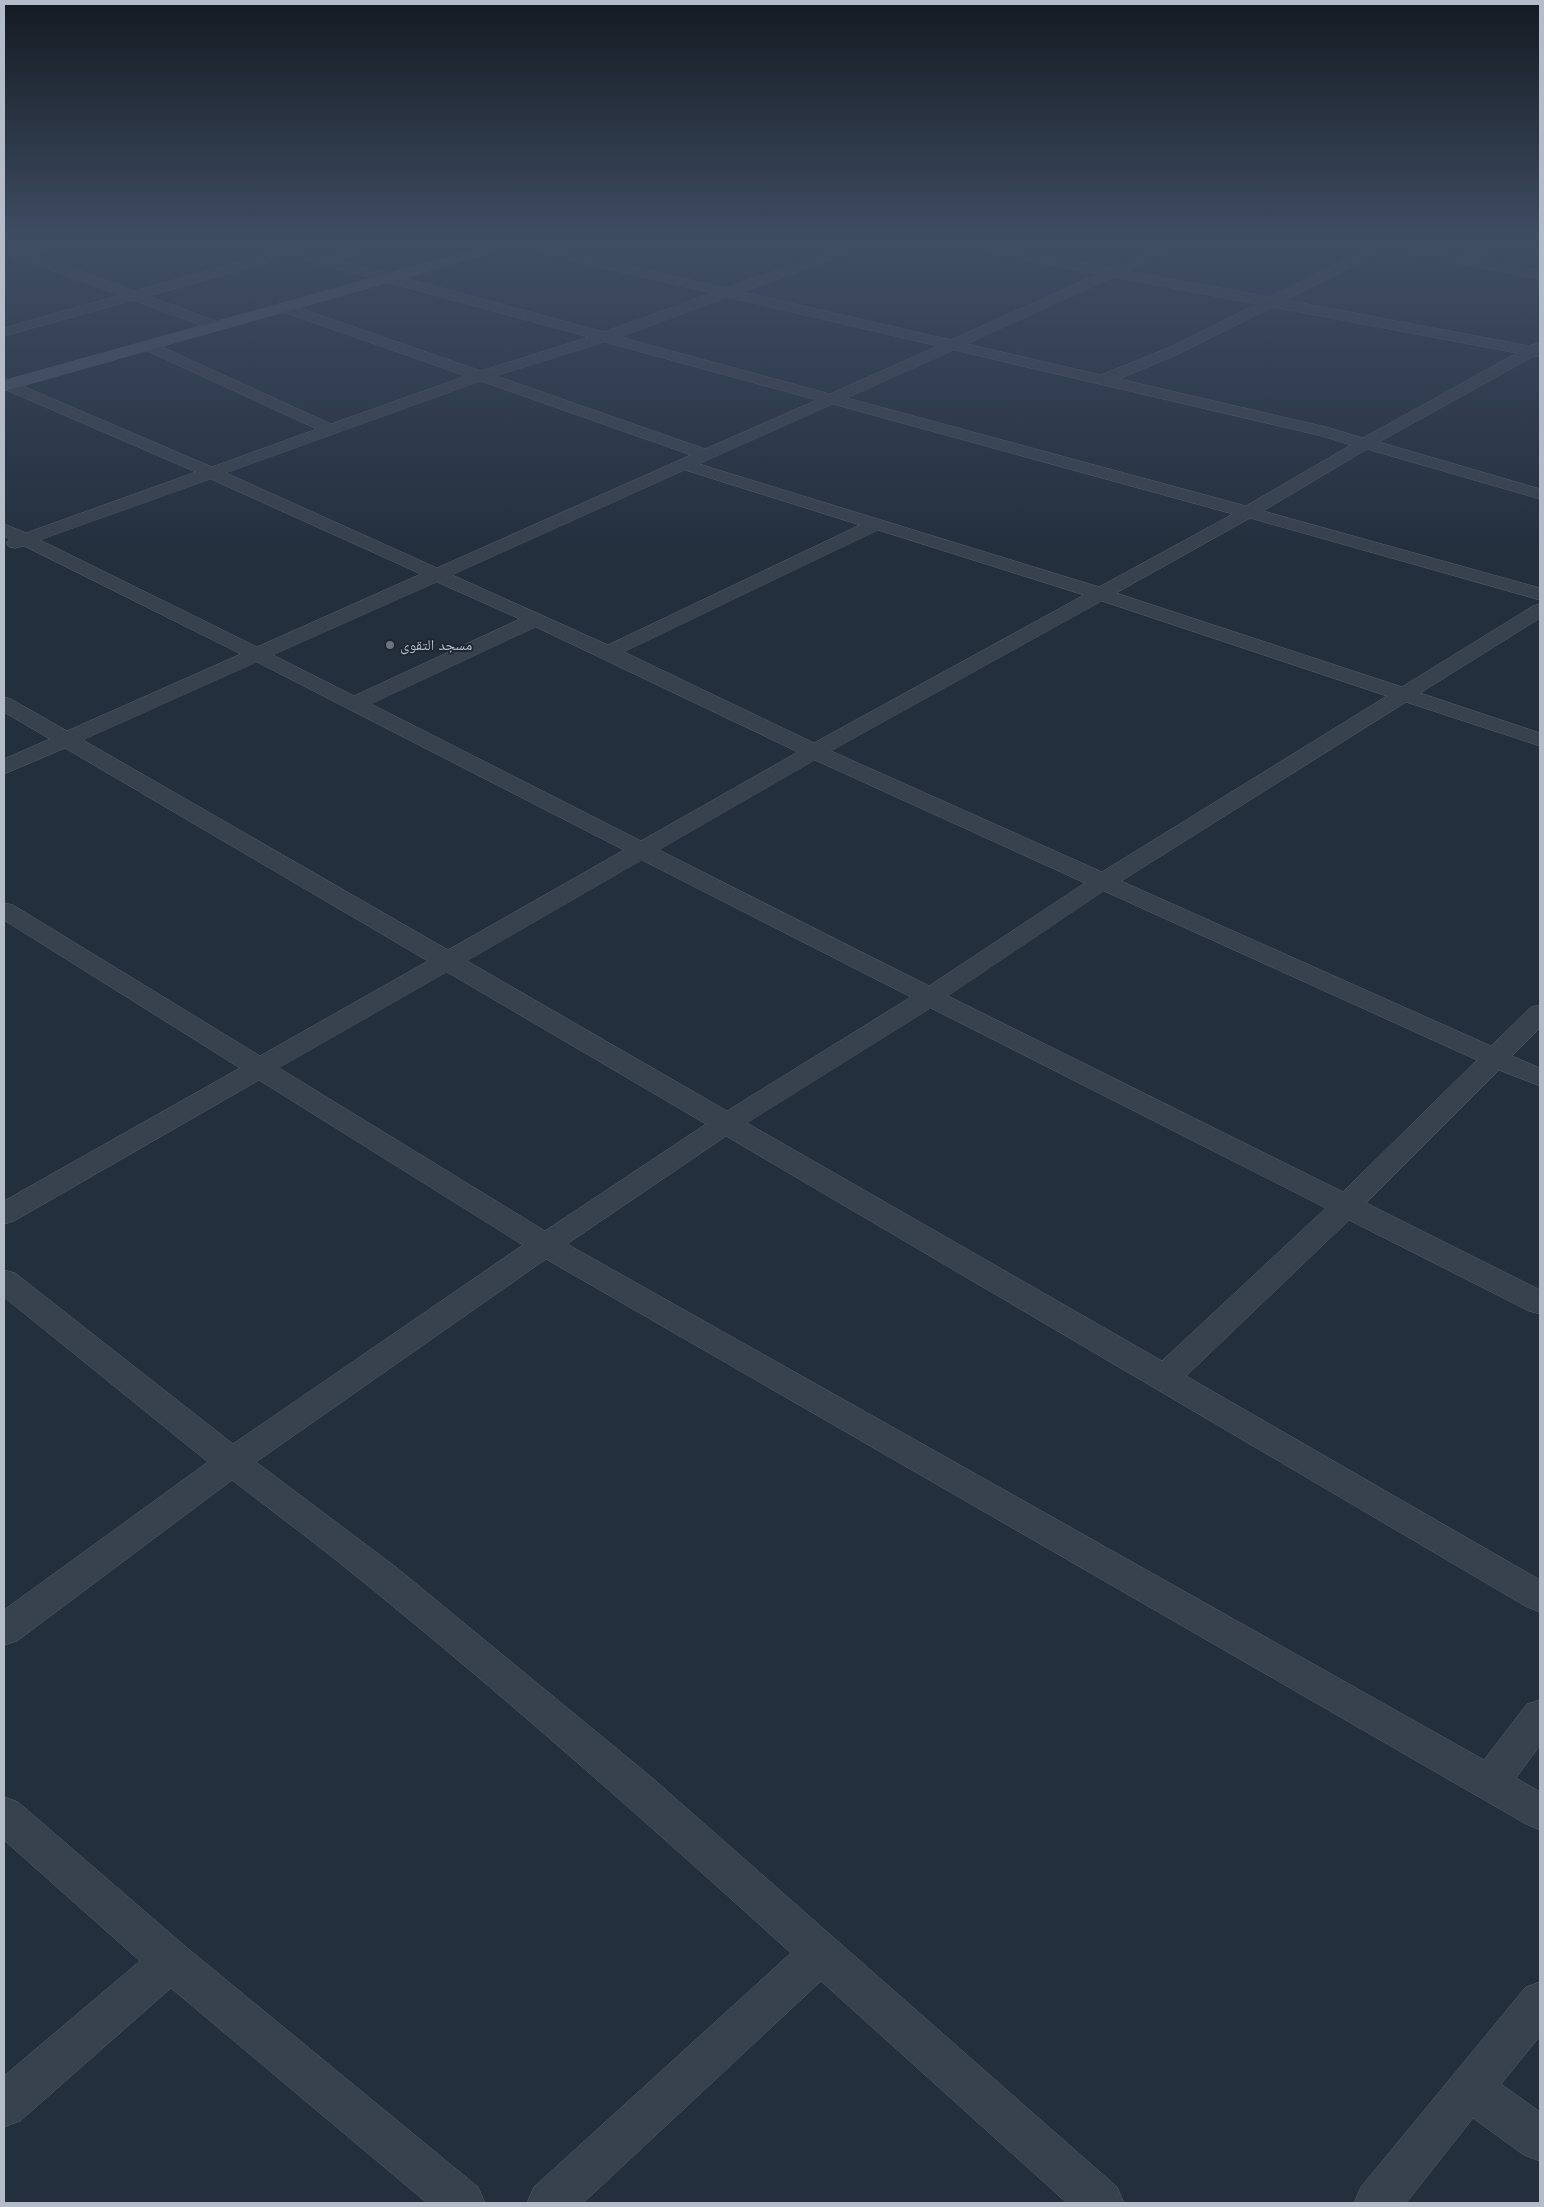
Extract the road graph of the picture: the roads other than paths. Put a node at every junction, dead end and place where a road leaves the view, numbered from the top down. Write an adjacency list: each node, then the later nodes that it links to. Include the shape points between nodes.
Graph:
1 (153, 344): 9 (street)
2 (389, 344): 11 (street)
3 (583, 344): 11 (street)
4 (631, 344): 14 (street)
5 (949, 344): 8 (street)
6 (1187, 344): 12 (street)
7 (1504, 344): 10 (street)
8 (953, 345): 12 (street); 14 (street)
9 (146, 346): 13 (street); 15 (street)
10 (1537, 350): 16 (street)
11 (481, 376): 15 (street); 17 (street)
12 (1103, 380): 16 (street)
13 (5, 385): 19 (street)
14 (830, 398): 17 (street); 21 (street)
15 (331, 430): 19 (street)
16 (1366, 443): 20 (street); 21 (street)
17 (704, 454): 18 (street)
18 (682, 464): 22 (street); 24 (street)
19 (210, 472): 23 (street); 24 (street)
20 (1540, 494)
21 (1247, 513): 25 (street); 26 (street)
22 (877, 524): 25 (street); 29 (street)
23 (11, 539): 30 (street)
24 (433, 575): 28 (street); 30 (street)
25 (1101, 594): 31 (street); 36 (street)
26 (1540, 594)
27 (1540, 610): 31 (street)
28 (534, 620): 29 (street); 33 (street)
29 (608, 652): 36 (street)
30 (258, 655): 33 (street); 34 (street)
31 (1404, 694): 35 (street); 39 (street)
32 (4, 703): 34 (street)
33 (354, 704): 38 (street)
34 (67, 739): 37 (street); 41 (street)
35 (1540, 740)
36 (814, 752): 38 (street); 39 (street)
37 (4, 767)
38 (643, 849): 41 (street); 42 (street)
39 (1104, 881): 42 (street); 44 (street)
40 (4, 910): 45 (street)
41 (448, 960): 45 (street); 47 (street)
42 (930, 997): 47 (street); 48 (street)
43 (1540, 1013): 44 (street)
44 (1493, 1058): 46 (street); 48 (street)
45 (258, 1067): 49 (street); 50 (street)
46 (1540, 1078)
47 (727, 1123): 50 (street); 53 (street)
48 (1347, 1205): 52 (street); 53 (street)
49 (4, 1214)
50 (545, 1245): 54 (street); 58 (street)
51 (4, 1281): 54 (street)
52 (1540, 1303)
53 (1163, 1379): 55 (street)
54 (232, 1462): 56 (street); 61 (street, via 384,1578 636,1788)
55 (1540, 1598)
56 (4, 1630)
57 (1540, 1716): 58 (street)
58 (1490, 1782): 59 (street)
59 (1540, 1812)
60 (4, 1815): 62 (street)
61 (820, 1954): 68 (street); 69 (street)
62 (171, 1962): 65 (street); 67 (street)
63 (1540, 2003): 64 (street)
64 (1469, 2088): 66 (street); 70 (street)
65 (4, 2105)
66 (1540, 2139)
67 (462, 2203)
68 (550, 2203)
69 (1101, 2203)
70 (1377, 2203)

